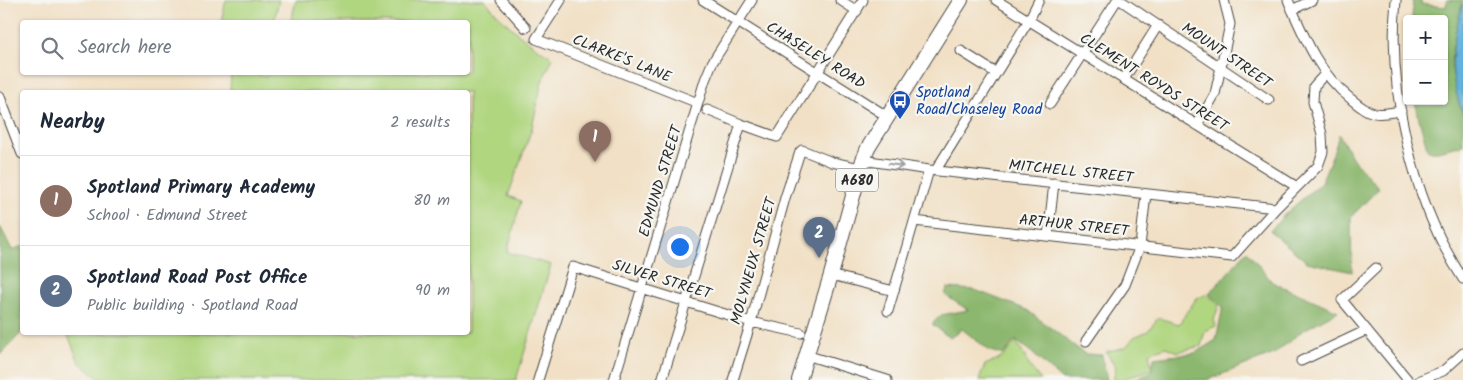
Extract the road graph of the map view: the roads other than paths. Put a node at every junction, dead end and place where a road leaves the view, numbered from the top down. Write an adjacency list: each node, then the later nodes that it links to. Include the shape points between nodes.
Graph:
1 (501, 0): 20 (street)
2 (561, 0): 30 (street, CLARKE'S LANE, via 536,39)
3 (703, 0): 18 (street, CHASELEY ROAD)
4 (752, 0): 18 (street, EDMUND STREET)
5 (840, 0): 16 (street)
6 (863, 0): 16 (street)
7 (961, 0): 34 (main road, A680)
8 (996, 0): 17 (street, CLEMENT ROYDS STREET)
9 (1039, 0): 17 (street)
10 (1118, 0): 19 (street, MOUNT STREET); 22 (street)
11 (1224, 0): 23 (street, via 1230,24)
12 (1288, 0): 15 (street)
13 (1312, 0): 15 (street)
14 (1396, 0): 33 (street, via 1396,72)
15 (1292, 10): 26 (street, via 1305,41)
16 (857, 11): 24 (street)
17 (1029, 20): 22 (street, CLEMENT ROYDS STREET); 25 (street)
18 (738, 22): 24 (street, CHASELEY ROAD); 30 (street, EDMUND STREET, via 712,63)
19 (1158, 25): 23 (street, MOUNT STREET); 27 (street)
20 (526, 28)
21 (961, 51): 25 (street)
22 (1082, 53): 27 (street, CLEMENT ROYDS STREET); 31 (street)
23 (1221, 67): 29 (street, MOUNT STREET); 36 (street, via 1215,94)
24 (817, 72): 34 (street, CHASELEY ROAD); 35 (street, via 777,137)
25 (996, 73): 39 (street)
26 (1325, 74): 33 (street, via 1363,108 1381,114); 41 (street, via 1314,86 1313,102 1322,134 1323,152 1318,166)
27 (1124, 79): 36 (street, CLEMENT ROYDS STREET)
28 (0, 98): 37 (street)
29 (1269, 100)
30 (698, 103): 50 (street, EDMUND STREET)
31 (1050, 104)
32 (707, 110): 35 (street)
33 (1401, 111): 49 (street, via 1424,201)
34 (888, 117): 38 (main road, A680)
35 (741, 124): 52 (street)
36 (1197, 125): 41 (street, CLEMENT ROYDS STREET)
37 (20, 149)
38 (861, 164): 39 (street, MITCHELL STREET, one-way to 39); 48 (main road, A680); 54 (street, MOLYNEUX STREET, via 832,162 802,150 787,189)
39 (932, 170): 40 (street, MITCHELL STREET); 44 (street)
40 (1054, 183): 42 (street, MITCHELL STREET); 45 (street)
41 (1297, 187): 43 (street)
42 (1146, 194): 43 (street, MITCHELL STREET); 46 (street)
43 (1276, 208): 46 (street, ARTHUR STREET, via 1232,257)
44 (914, 222): 45 (street, ARTHUR STREET); 51 (street)
45 (1048, 236): 46 (street, ARTHUR STREET)
46 (1140, 246): 57 (street, via 1125,285)
47 (1376, 268): 55 (street, via 1342,300)
48 (832, 275): 51 (street); 58 (main road, A680)
49 (1463, 280)
50 (642, 287): 52 (street, SILVER STREET); 61 (street, SILVER STREET, via 573,267); 62 (street, EDMUND STREET)
51 (894, 291): 53 (street)
52 (685, 301): 54 (street, SILVER STREET); 63 (street)
53 (888, 310)
54 (751, 322): 56 (street, SILVER STREET); 64 (street, MOLYNEUX STREET)
55 (1367, 330): 60 (street); 67 (street)
56 (801, 333)
57 (1086, 341)
58 (806, 355): 65 (main road, A680); 66 (street)
59 (1462, 356): 68 (street, via 1443,371)
60 (1301, 361)
61 (538, 380)
62 (614, 380)
63 (662, 380)
64 (733, 380)
65 (799, 380)
66 (887, 380)
67 (1408, 380)
68 (1420, 380)

